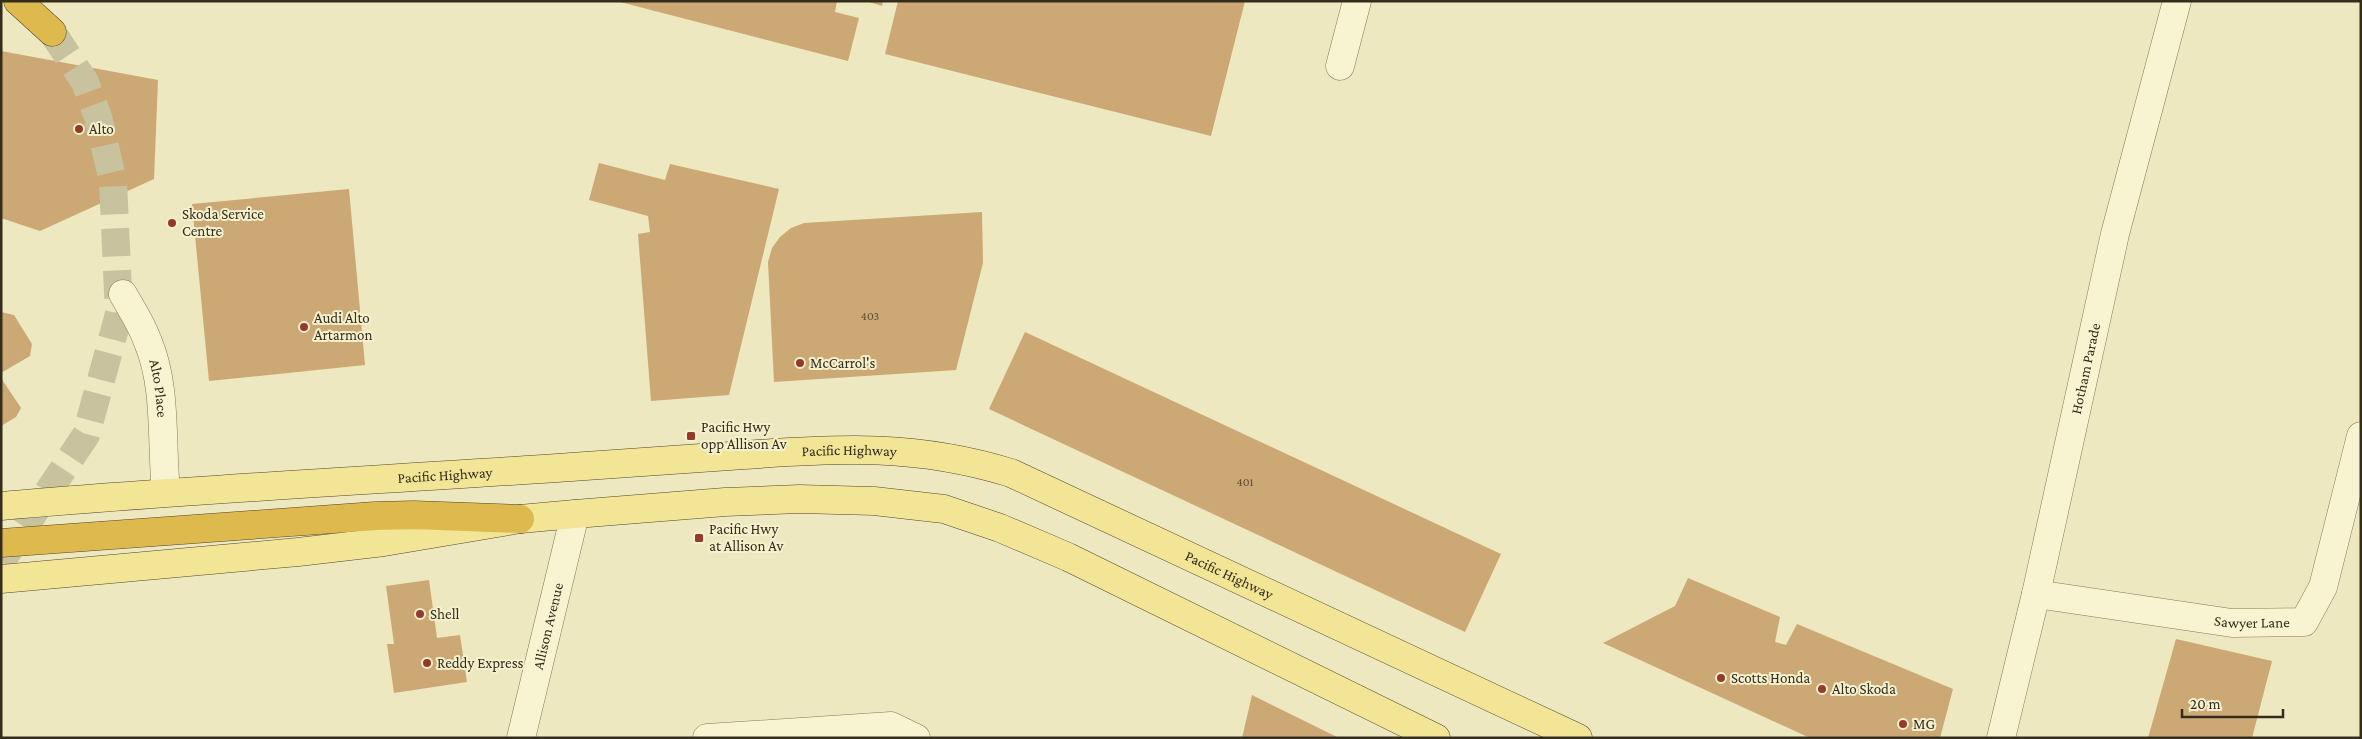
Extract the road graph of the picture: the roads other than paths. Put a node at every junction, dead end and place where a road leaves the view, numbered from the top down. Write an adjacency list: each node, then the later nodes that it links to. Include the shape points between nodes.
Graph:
1 (18, 1): 4 (highway)
2 (1357, 1): 5 (street)
3 (2177, 1): 14 (street, Hotham Parade, via 2115,234)
4 (52, 32)
5 (1340, 66)
6 (123, 294): 8 (street, Alto Place, via 149,342 154,359)
7 (2361, 436): 14 (street, Sawyer Lane, via 2323,586 2304,622 2232,623)
8 (166, 491): 9 (main road, Pacific Highway); 19 (main road, Pacific Highway, via 832,449 907,451 970,460 1011,473)
9 (1, 506)
10 (575, 514): 11 (main road); 15 (street, Allison Avenue); 18 (main road, via 799,499 874,501 944,510 1000,528 1068,557)
11 (520, 519): 12 (highway, via 375,516); 13 (main road, via 384,542 298,552)
12 (1, 543)
13 (1, 579)
14 (2036, 594): 20 (street, Hotham Parade)
15 (521, 738)
16 (707, 738): 17 (street, via 892,726)
17 (916, 738)
18 (1436, 738)
19 (1578, 738)
20 (2001, 738)

